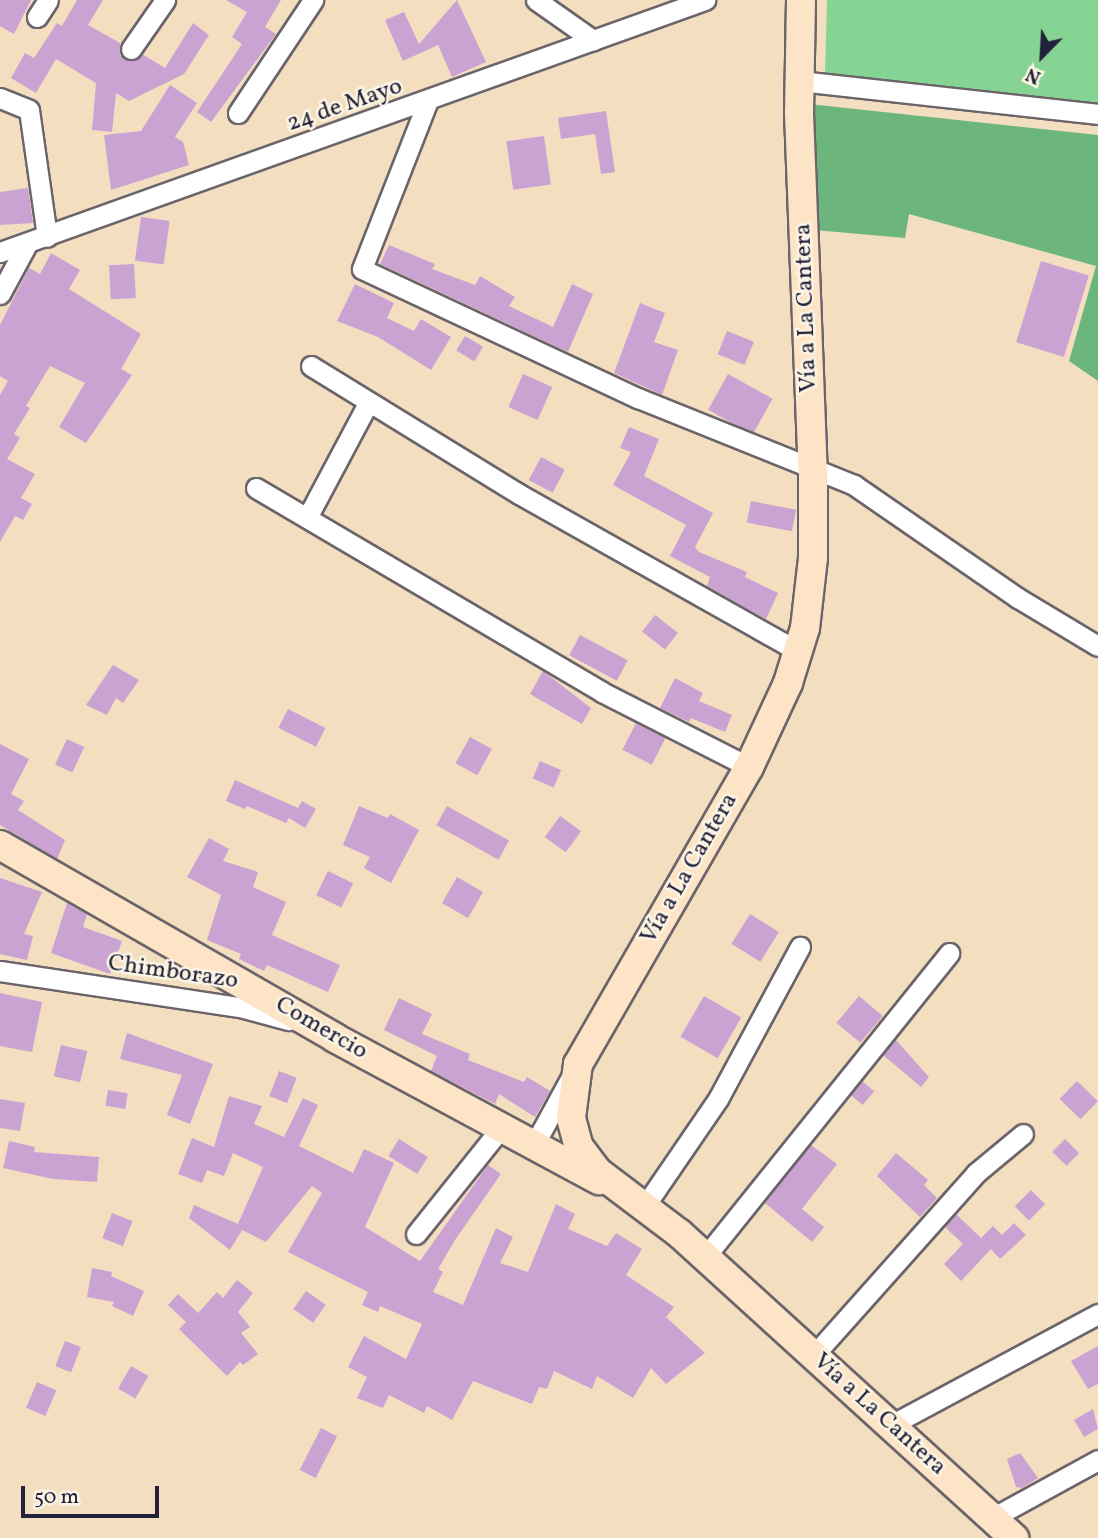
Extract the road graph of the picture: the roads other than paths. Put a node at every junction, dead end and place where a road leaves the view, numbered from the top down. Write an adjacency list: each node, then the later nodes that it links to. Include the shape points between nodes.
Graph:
1 (48, 0): 7 (street)
2 (165, 0): 9 (street)
3 (313, 0): 13 (street)
4 (536, 0): 8 (street)
5 (705, 0): 8 (street, 24 de Mayo)
6 (801, 0): 10 (main road, Vía a La Cantera)
7 (37, 17)
8 (593, 40): 12 (street, 24 de Mayo)
9 (131, 48)
10 (800, 80): 14 (street); 21 (main road, Vía a La Cantera)
11 (0, 97): 15 (street, via 29,110)
12 (427, 103): 15 (street, 24 de Mayo); 21 (street, via 362,269 638,398)
13 (238, 113)
14 (1098, 114)
15 (47, 237): 16 (street, 24 de Mayo)
16 (27, 244): 17 (street, 24 de Mayo); 18 (street)
17 (0, 252)
18 (0, 294)
19 (311, 366): 20 (street)
20 (368, 403): 23 (street); 25 (street)
21 (813, 473): 24 (street, via 854,485 1018,598); 25 (main road, Vía a La Cantera, via 812,581)
22 (256, 488): 23 (street)
23 (308, 516): 26 (street, via 603,692)
24 (1098, 646)
25 (799, 652): 26 (main road, Vía a La Cantera)
26 (749, 767): 34 (main road, Vía a La Cantera)
27 (0, 845): 30 (main road, Comercio)
28 (800, 947): 38 (street, via 718,1099)
29 (949, 953): 40 (street)
30 (214, 966): 32 (street, via 211,990); 33 (main road, Comercio)
31 (0, 971): 32 (street, Chimborazo)
32 (191, 1002): 33 (street, Chimborazo, via 270,1014)
33 (335, 1038): 35 (main road, Comercio)
34 (578, 1064): 37 (street); 38 (main road, Vía a La Cantera, via 570,1110 579,1147 598,1172)
35 (500, 1128): 37 (main road, Comercio); 39 (street)
36 (1023, 1134): 42 (street, via 976,1173)
37 (534, 1145): 38 (main road, Comercio)
38 (644, 1207): 40 (main road, Vía a La Cantera)
39 (416, 1234)
40 (705, 1257): 42 (main road, Vía a La Cantera)
41 (1098, 1314): 43 (street)
42 (814, 1355): 43 (main road, Vía a La Cantera)
43 (891, 1425): 45 (main road, Vía a La Cantera)
44 (1098, 1460): 45 (street)
45 (992, 1518): 46 (main road, Vía a La Cantera)
46 (1014, 1538)

